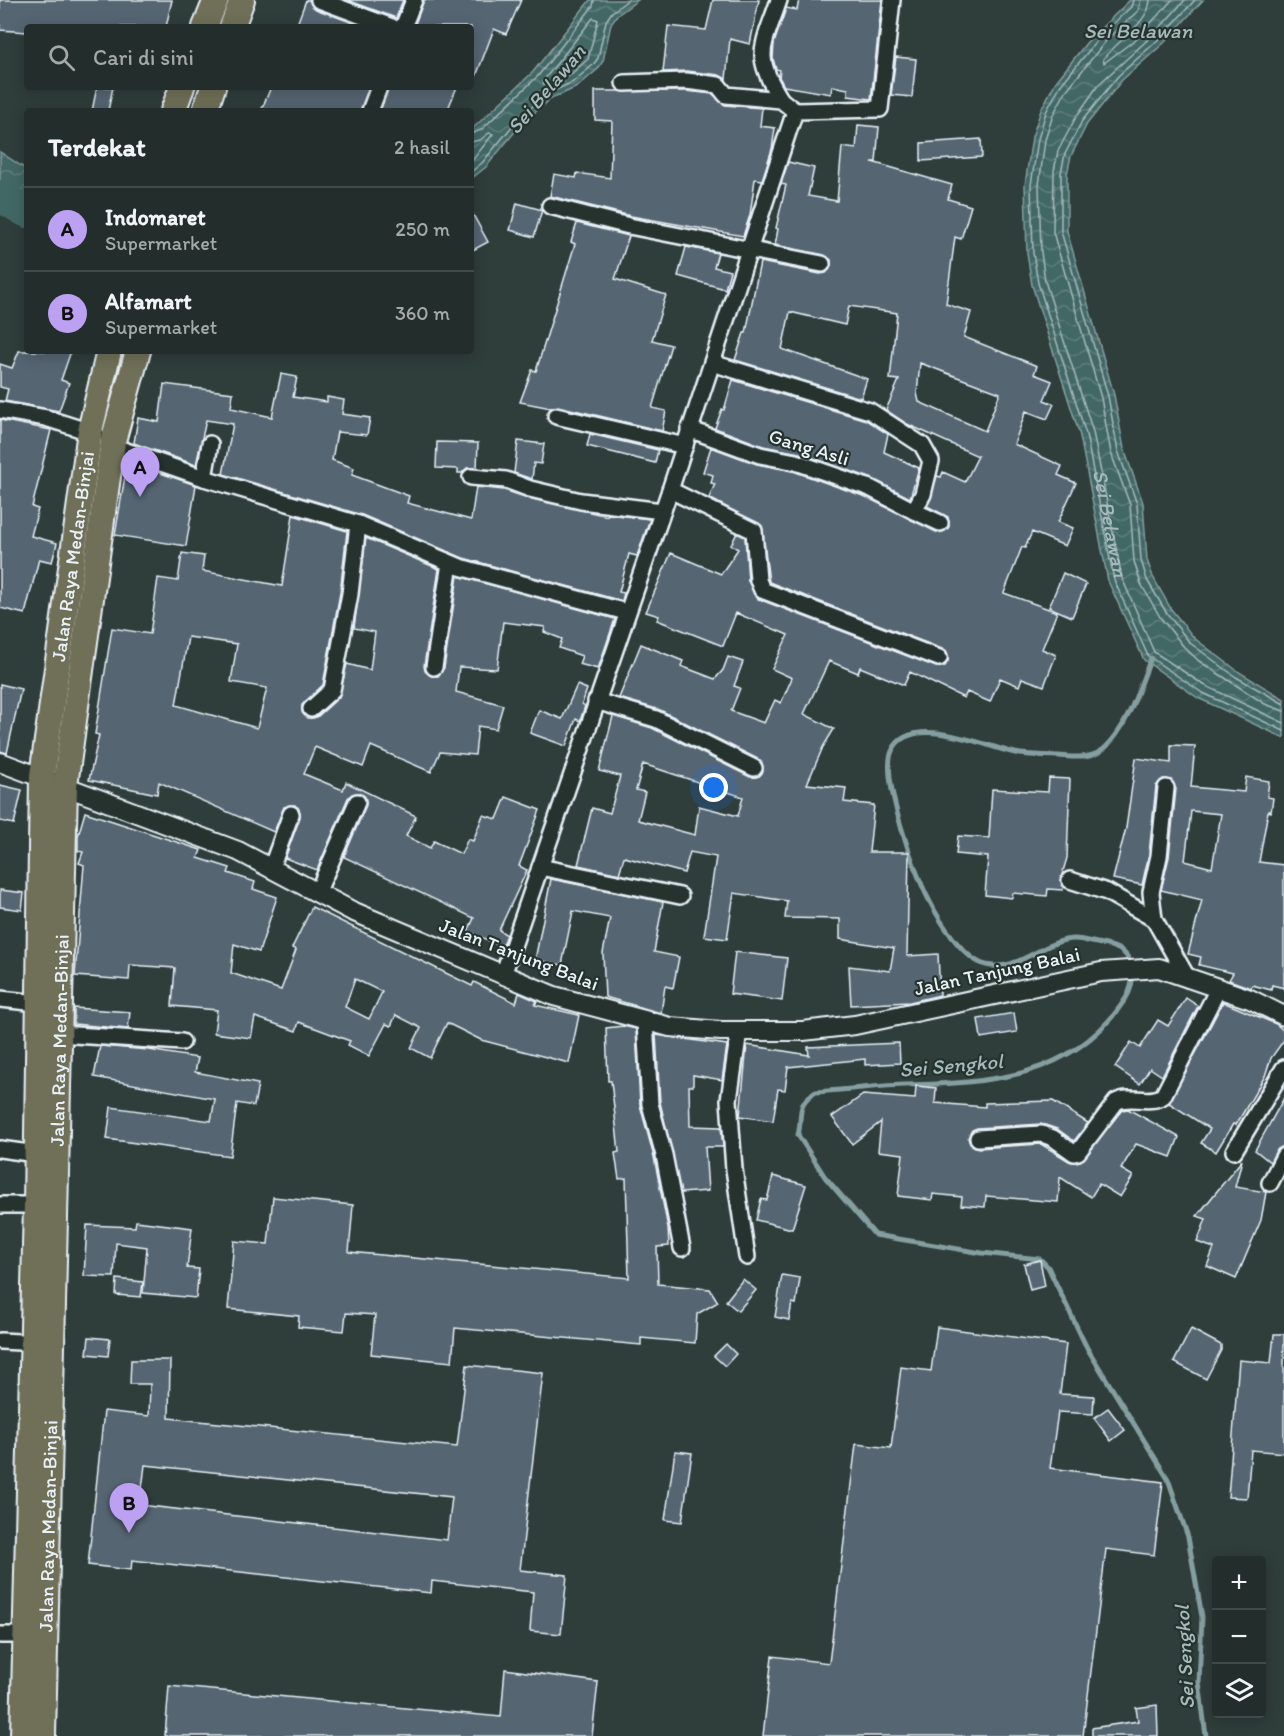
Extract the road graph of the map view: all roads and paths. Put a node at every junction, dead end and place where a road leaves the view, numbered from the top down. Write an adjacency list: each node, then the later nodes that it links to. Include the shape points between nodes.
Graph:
1 (216, 0): 7 (highway)
2 (242, 0): 8 (highway)
3 (319, 0): 9 (street)
4 (414, 0): 10 (street)
5 (779, 0): 15 (street, via 762,60 767,79)
6 (892, 0): 19 (street, via 880,109)
7 (206, 24)
8 (233, 24)
9 (384, 24)
10 (405, 24)
11 (624, 82): 15 (street, via 686,81 718,85 726,95)
12 (181, 90): 16 (highway)
13 (212, 90): 17 (highway)
14 (378, 90): 18 (street)
15 (781, 100): 19 (street)
16 (174, 108)
17 (206, 108)
18 (370, 108)
19 (795, 111): 21 (street)
20 (550, 206): 21 (street)
21 (750, 252): 22 (street); 25 (street)
22 (822, 264)
23 (108, 354): 29 (highway, Jalan Raya Medan-Binjai)
24 (137, 354): 30 (highway, Jalan Raya Medan-Binjai)
25 (712, 363): 28 (street); 37 (street, via 870,411 922,445 931,461 923,494)
26 (0, 410): 29 (street)
27 (556, 416): 32 (street)
28 (689, 429): 32 (street); 37 (street, Gang Asli, via 870,488)
29 (90, 431): 30 (street); 48 (highway, Jalan Raya Medan-Binjai)
30 (113, 443): 34 (street); 49 (highway, Jalan Raya Medan-Binjai)
31 (210, 444): 34 (street)
32 (685, 446): 35 (street)
33 (471, 477): 36 (street, via 506,480 581,501)
34 (204, 478): 39 (street)
35 (670, 490): 36 (street); 42 (street, via 754,531 762,590)
36 (662, 511): 41 (street)
37 (914, 511): 38 (street, Gang Asli)
38 (940, 523)
39 (358, 524): 40 (street); 45 (street, via 332,690)
40 (450, 563): 41 (street); 43 (street)
41 (626, 612): 44 (street)
42 (939, 658)
43 (434, 667)
44 (596, 701): 47 (street, via 656,719); 54 (street)
45 (311, 709)
46 (0, 762): 48 (street, Jalan Tanjung Balai)
47 (754, 768)
48 (42, 777): 49 (street, Jalan Tanjung Balai); 63 (highway, Jalan Raya Medan-Binjai)
49 (65, 785): 53 (street, Jalan Tanjung Balai); 67 (highway, Jalan Raya Medan-Binjai)
50 (1166, 788): 58 (street, via 1151,891)
51 (357, 802): 56 (street)
52 (291, 814): 53 (street)
53 (272, 866): 56 (street, Jalan Tanjung Balai)
54 (540, 867): 57 (street); 59 (street)
55 (1070, 880): 58 (street, via 1107,892)
56 (318, 891): 59 (street, Jalan Tanjung Balai, via 352,911)
57 (680, 896)
58 (1154, 920): 60 (street)
59 (502, 975): 65 (street, Jalan Tanjung Balai, via 554,996)
60 (1188, 979): 61 (street, Jalan Tanjung Balai); 66 (street, Jalan Tanjung Balai, via 1159,968 1101,972 855,1025 803,1031)
61 (1218, 989): 64 (street, Jalan Tanjung Balai); 70 (street, via 1163,1096 1156,1100 1116,1102 1078,1152 1042,1134)
62 (0, 999): 63 (street)
63 (38, 1004): 73 (highway, Jalan Raya Medan-Binjai)
64 (1284, 1016)
65 (645, 1022): 66 (street, Jalan Tanjung Balai); 78 (street, via 650,1104)
66 (739, 1031): 79 (street, via 729,1100)
67 (59, 1034): 68 (street); 81 (highway, Jalan Raya Medan-Binjai)
68 (182, 1042)
69 (1284, 1068): 72 (street)
70 (978, 1138)
71 (0, 1149): 73 (street)
72 (1234, 1151)
73 (36, 1154): 76 (highway, Jalan Raya Medan-Binjai)
74 (1284, 1156): 75 (street)
75 (1270, 1183)
76 (36, 1204): 77 (street); 81 (highway, Jalan Raya Medan-Binjai)
77 (0, 1205)
78 (682, 1248)
79 (747, 1257)
80 (0, 1341): 81 (street)
81 (42, 1343): 83 (highway, Jalan Raya Medan-Binjai); 85 (highway, Jalan Raya Medan-Binjai)
82 (0, 1635): 83 (street)
83 (25, 1635): 84 (highway, Jalan Raya Medan-Binjai)
84 (23, 1736)
85 (43, 1736)

